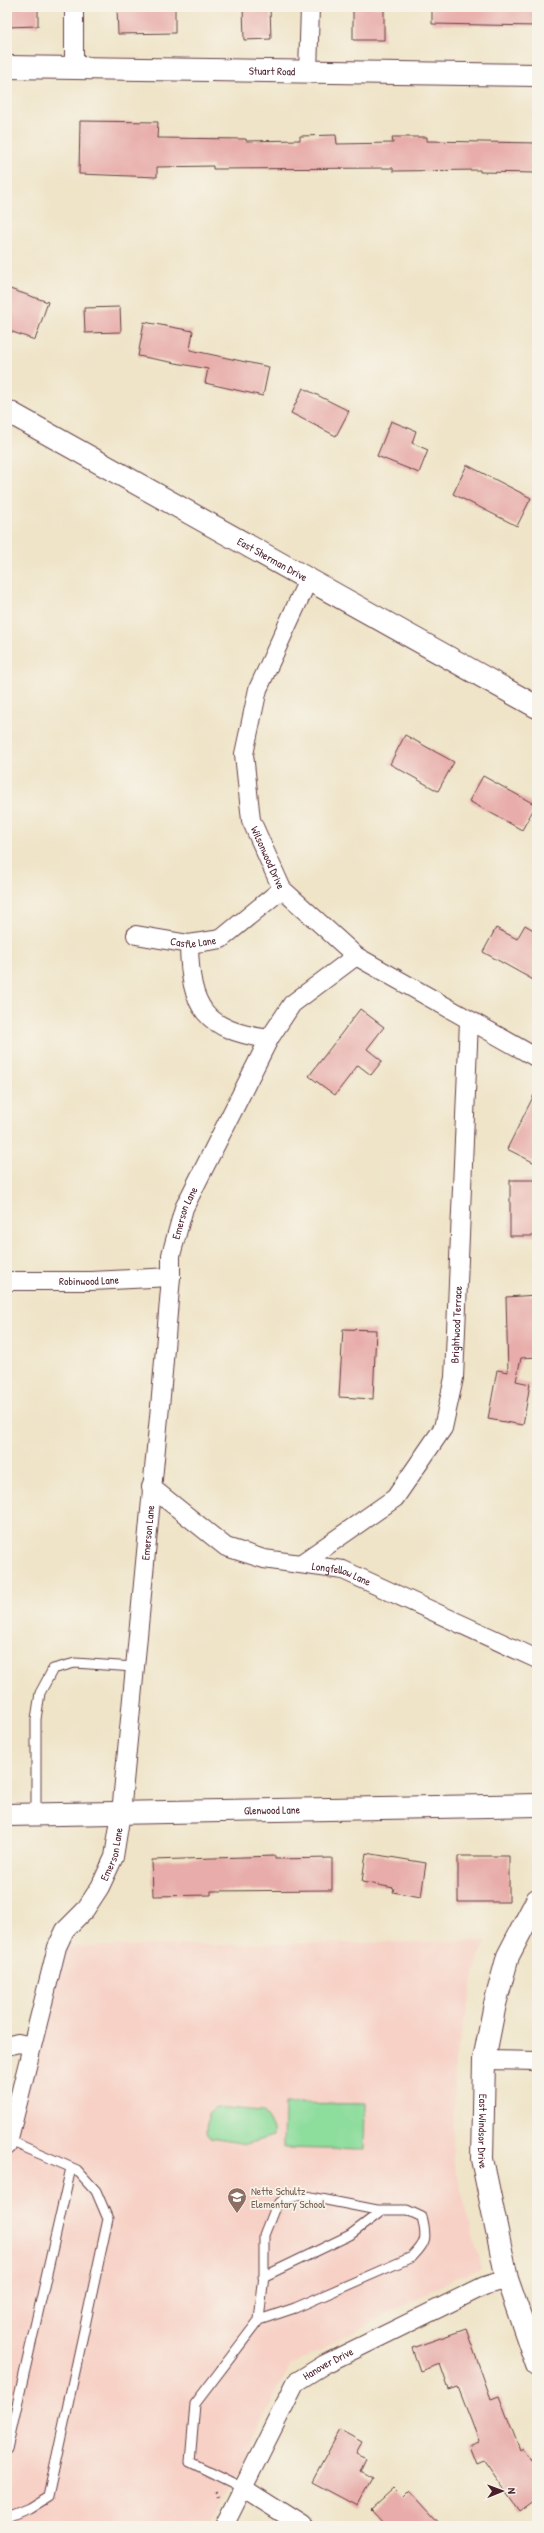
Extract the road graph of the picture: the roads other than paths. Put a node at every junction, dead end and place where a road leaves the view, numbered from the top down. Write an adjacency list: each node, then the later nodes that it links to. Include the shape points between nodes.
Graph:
1 (74, 7): 4 (street)
2 (310, 7): 5 (street)
3 (7, 67): 4 (street, Stuart Road)
4 (74, 69): 5 (street, Stuart Road)
5 (308, 72): 6 (street, Stuart Road)
6 (537, 75)
7 (7, 410): 8 (street, East Sherman Drive)
8 (308, 580): 9 (street, East Sherman Drive); 10 (street, Wilsonwood Drive, via 258,689 244,754 251,820)
9 (537, 707)
10 (282, 888): 12 (street, Castle Lane, via 221,939); 13 (street, Wilsonwood Drive)
11 (136, 935): 12 (street, Castle Lane)
12 (189, 944): 15 (street, via 189,972 202,1008 219,1025 240,1035)
13 (356, 956): 14 (street, Wilsonwood Drive); 15 (street, Emerson Lane, via 292,1004)
14 (469, 1021): 16 (street, Wilsonwood Drive); 20 (street, Brightwood Terrace, via 454,1378 443,1428 395,1498)
15 (270, 1039): 17 (street, Emerson Lane, via 184,1208 171,1255)
16 (537, 1058)
17 (171, 1277): 18 (street, Robinwood Lane, via 92,1281); 19 (street, Emerson Lane)
18 (7, 1281)
19 (151, 1487): 20 (street, Longfellow Lane, via 226,1547 264,1559); 22 (street, Emerson Lane)
20 (302, 1563): 21 (street, Longfellow Lane, via 343,1570)
21 (537, 1659)
22 (134, 1667): 24 (street, Emerson Lane); 25 (lane, via 75,1663 53,1669 40,1693 36,1719)
23 (537, 1805): 24 (street, Glenwood Lane)
24 (121, 1813): 25 (street, Glenwood Lane); 29 (street, Emerson Lane, via 114,1857 85,1910 65,1930 57,1947)
25 (36, 1814): 26 (street, Glenwood Lane)
26 (7, 1815)
27 (537, 1900): 30 (street, East Windsor Drive, via 508,1956)
28 (7, 2046): 29 (street, via 18,2043)
29 (32, 2046): 32 (street, Emerson Lane)
30 (484, 2060): 31 (street); 36 (street, East Windsor Drive, via 482,2159)
31 (537, 2061)
32 (8, 2143): 33 (lane)
33 (71, 2168): 39 (lane); 41 (lane, via 77,2170 96,2191 108,2219 48,2497 30,2509)
34 (383, 2210): 35 (lane, via 350,2235); 35 (lane, via 347,2206 301,2195 284,2199 275,2207 264,2234); 37 (lane, via 407,2210 422,2217 426,2233 424,2244 412,2257 295,2308)
35 (263, 2277): 37 (lane)
36 (507, 2279): 38 (street, East Windsor Drive); 40 (street, Hanover Drive, via 462,2296 325,2364 296,2382)
37 (259, 2320): 40 (lane, via 195,2404 190,2462)
38 (537, 2365)
39 (7, 2449)
40 (243, 2488): 42 (street, Hanover Drive); 43 (street)
41 (7, 2518)
42 (224, 2526)
43 (303, 2526)

